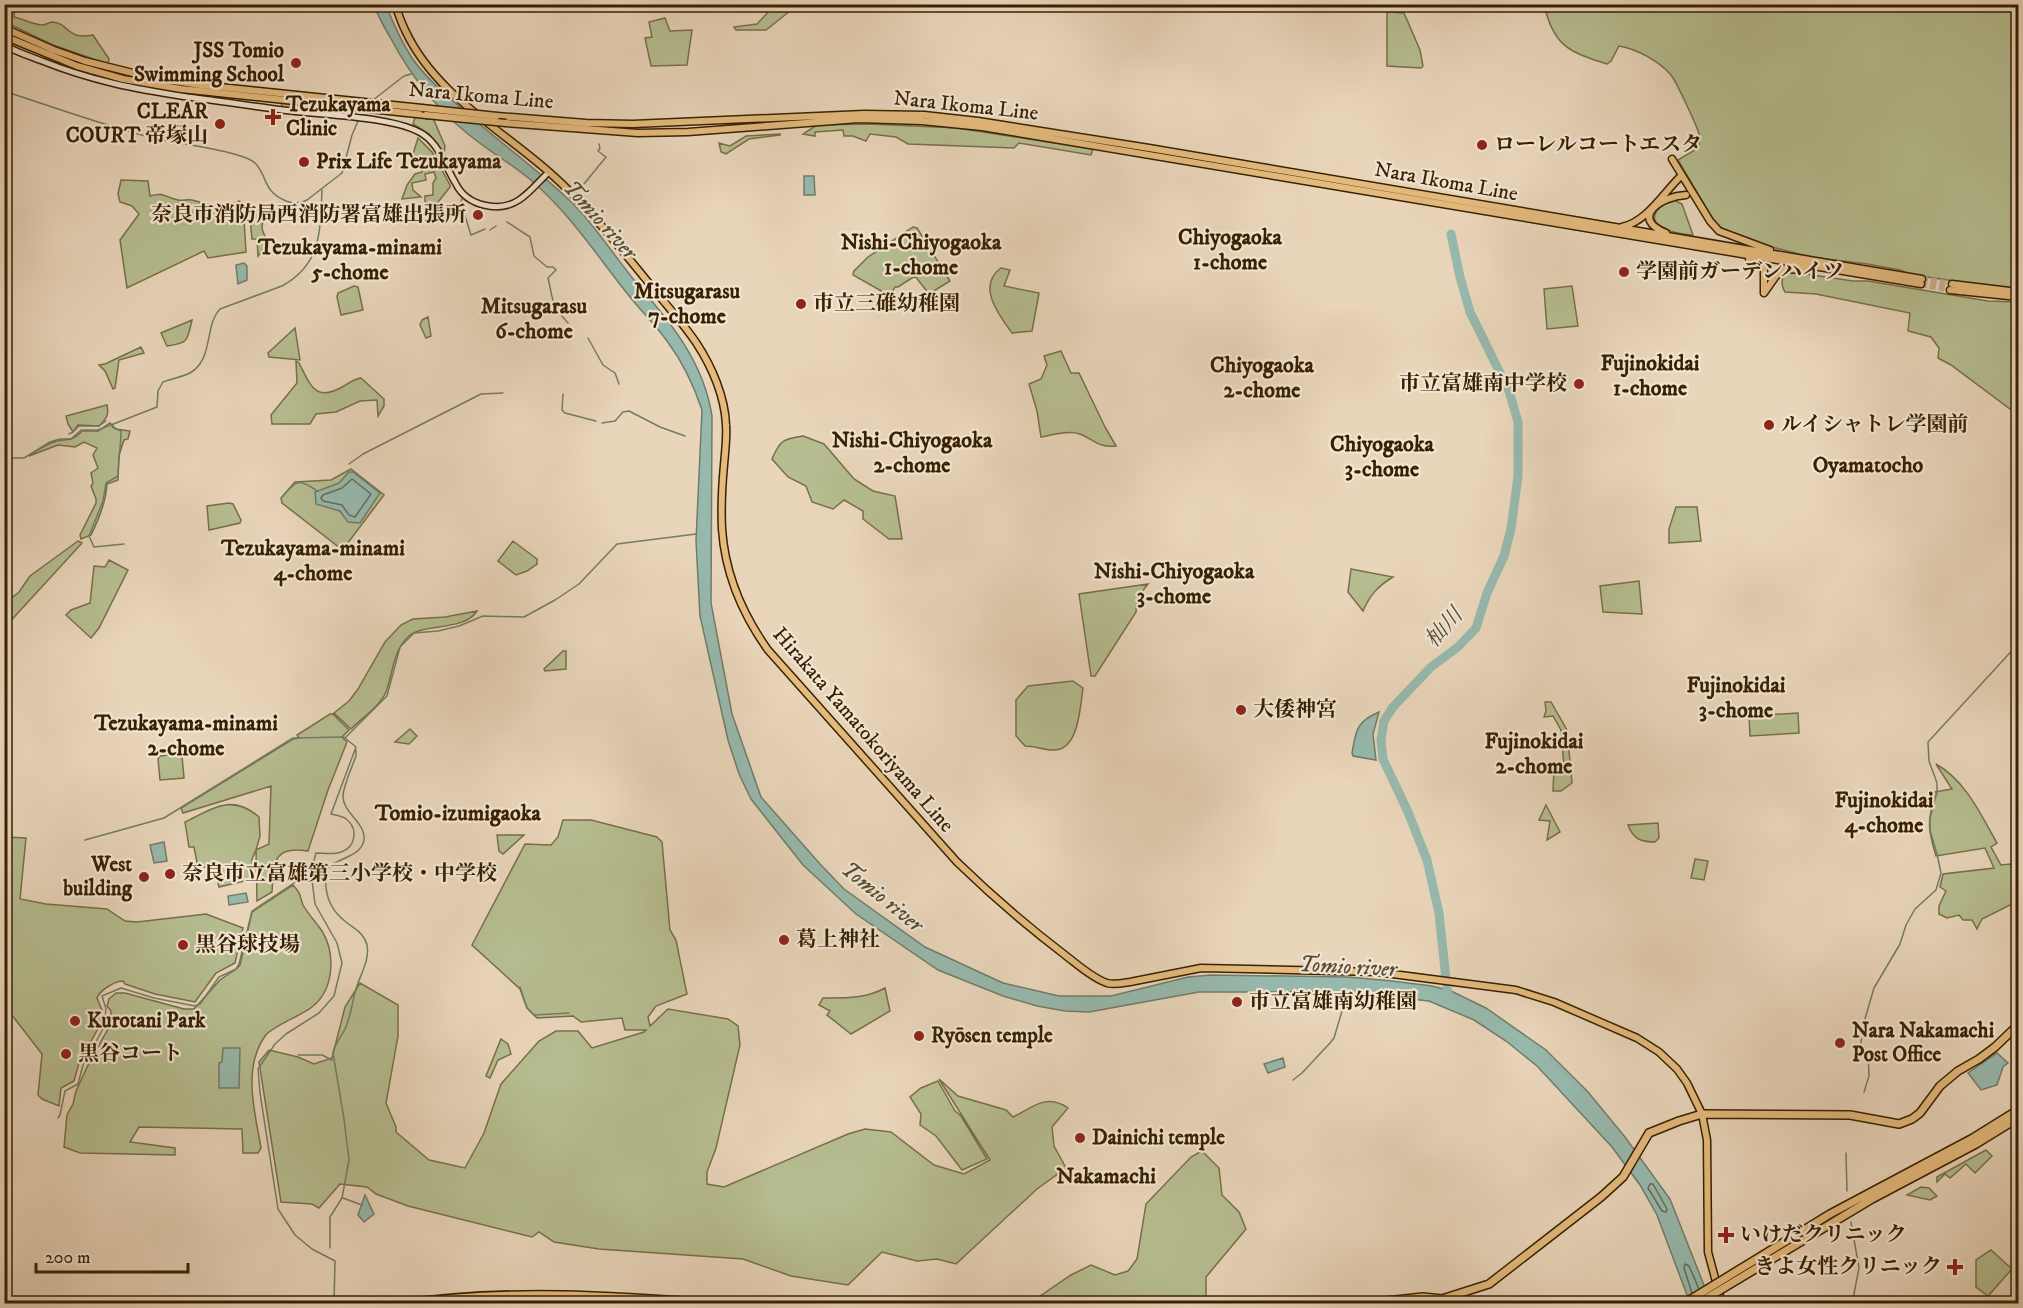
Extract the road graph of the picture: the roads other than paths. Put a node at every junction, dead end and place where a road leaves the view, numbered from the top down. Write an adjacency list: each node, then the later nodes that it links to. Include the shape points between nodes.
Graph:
1 (395, 4): 6 (main road, Hirakata Yamatokoriyama Line, via 405,31 443,83)
2 (4, 28): 9 (main road, Nara Ikoma Line, bridge, via 85,61 201,85 586,123 864,114 935,116 1057,132)
3 (4, 36): 11 (main road, Nara Ikoma Line, bridge, via 77,66 123,79 191,90 506,123 638,133 860,119 982,127)
4 (4, 45): 6 (main road, via 105,83 409,127 430,140 458,188 481,205 508,205 520,200)
5 (1672, 159): 12 (main road, via 1719,231)
6 (546, 174): 18 (main road, Hirakata Yamatokoriyama Line, via 574,196 634,266 697,343 709,365 722,399 726,426 722,488 726,553 737,593 753,629 957,862 1041,936 1107,983 1218,968 1342,970 1440,979 1528,993 1637,1038 1659,1052 1688,1083)
7 (1679, 178): 9 (main road, via 1643,217)
8 (1686, 195): 10 (main road, via 1666,198 1649,215 1654,226)
9 (1618, 228): 10 (main road, Nara Ikoma Line)
10 (1679, 238): 12 (main road, Nara Ikoma Line)
11 (1734, 253): 13 (main road, Nara Ikoma Line); 13 (main road, via 1764,266 1764,293 1780,272 1789,268)
12 (1786, 256): 13 (main road, Nara Ikoma Line, via 1922,282)
13 (1861, 274)
14 (2019, 292): 15 (main road, via 1951,287)
15 (2019, 297)
16 (2019, 1024): 18 (highway, via 1995,1047 1940,1086 1920,1113 1899,1124 1850,1115)
17 (2019, 1110): 26 (highway, bridge, via 1830,1214)
18 (1702, 1114): 20 (main road, via 1707,1140 1708,1252); 25 (highway, via 1649,1133 1623,1177 1489,1284 1442,1299 1423,1297)
19 (2019, 1118): 27 (highway, bridge, via 1872,1199)
20 (1720, 1295): 28 (main road); 29 (main road)
21 (400, 1304): 24 (highway, via 547,1294)
22 (474, 1304): 23 (highway)
23 (615, 1304)
24 (726, 1304)
25 (1358, 1304)
26 (1683, 1304)
27 (1697, 1304)
28 (1722, 1304)
29 (1727, 1304)

